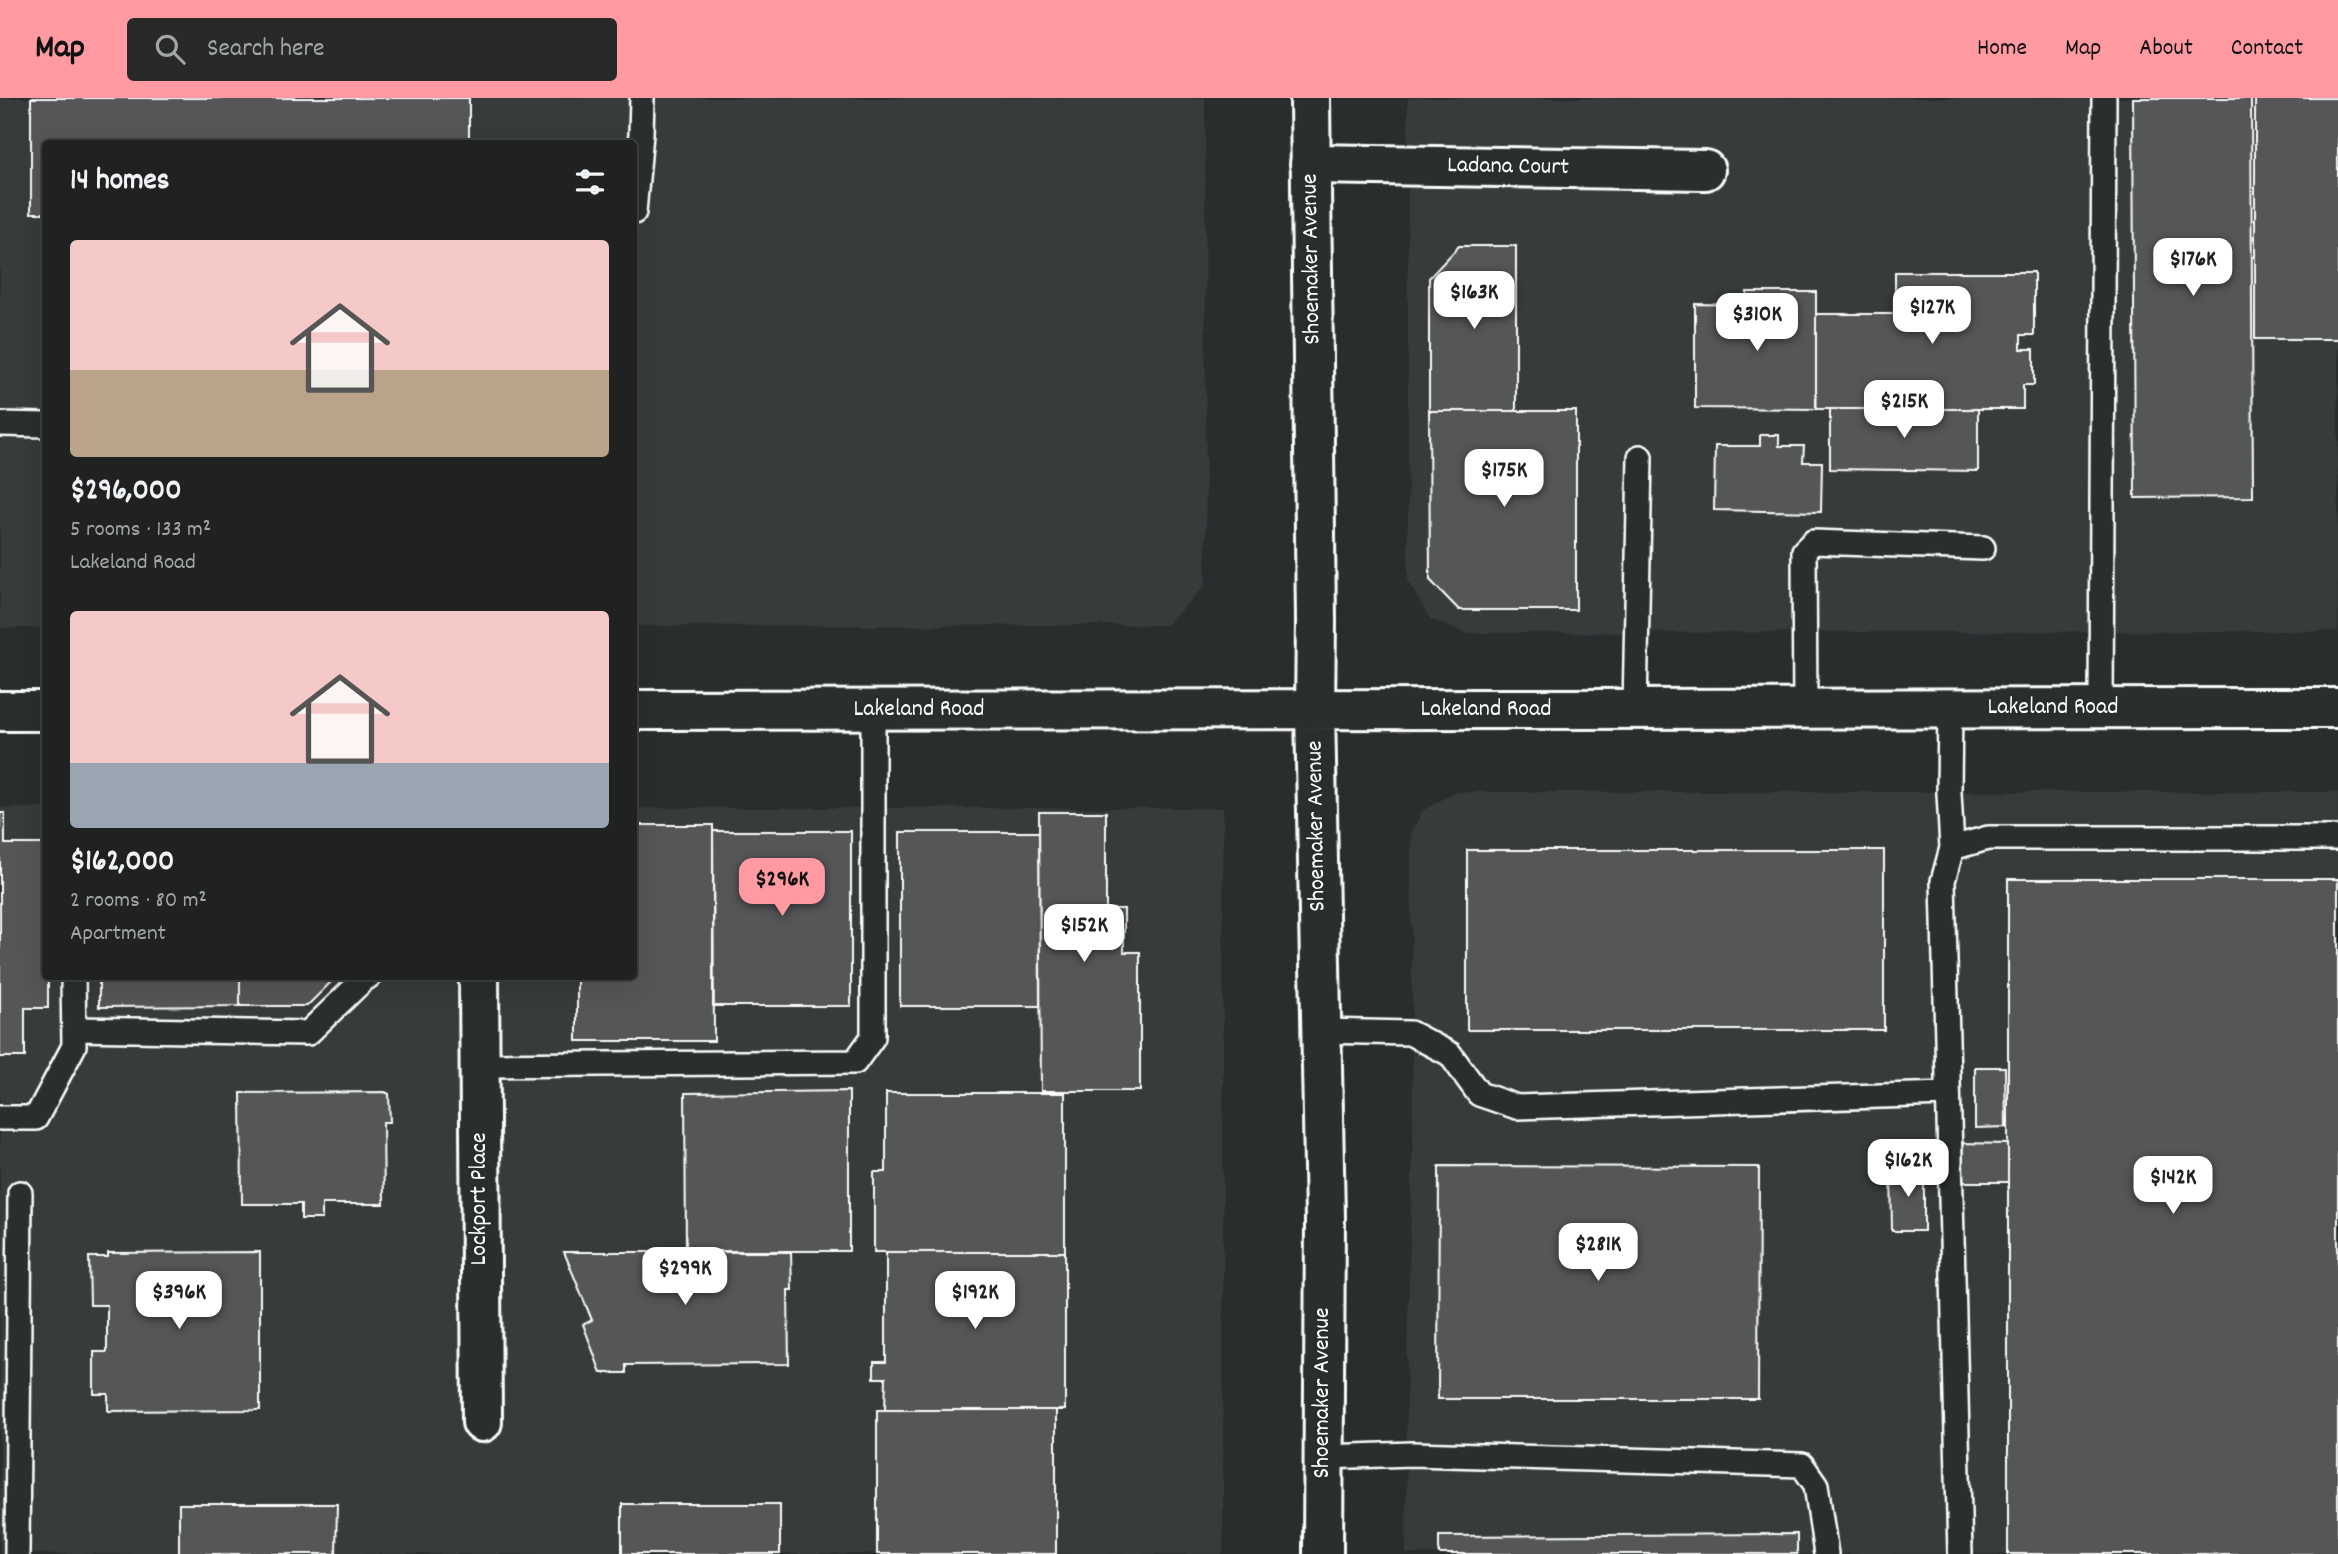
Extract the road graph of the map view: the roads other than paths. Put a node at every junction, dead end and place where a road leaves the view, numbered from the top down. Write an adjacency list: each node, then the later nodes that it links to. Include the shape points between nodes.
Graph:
1 (642, 98): 6 (lane)
2 (1310, 98): 4 (street, Shoemaker Avenue)
3 (2104, 98): 12 (lane)
4 (1310, 164): 5 (street, Ladana Court); 18 (street, Shoemaker Avenue)
5 (1705, 170)
6 (637, 179)
7 (0, 424): 8 (lane)
8 (42, 425)
9 (1640, 457): 14 (lane)
10 (1983, 548): 15 (lane, via 1813,542 1804,551)
11 (1951, 708): 12 (street, Lakeland Road); 15 (street, Lakeland Road); 22 (lane)
12 (2101, 708): 13 (street, Lakeland Road)
13 (2338, 708)
14 (1636, 709): 15 (street, Lakeland Road); 18 (street, Lakeland Road)
15 (1805, 709)
16 (637, 710): 17 (street, Lakeland Road)
17 (873, 710): 18 (street, Lakeland Road); 28 (lane, via 873,1037 855,1062)
18 (1315, 710): 27 (street, Shoemaker Avenue)
19 (42, 711): 20 (street)
20 (0, 712)
21 (2338, 838): 22 (lane, via 1988,838)
22 (1952, 848): 29 (lane, via 1943,881)
23 (73, 980): 26 (lane)
24 (363, 980): 26 (lane, via 308,1033)
25 (479, 980): 28 (street, Lockport Place)
26 (74, 1029): 30 (lane, via 74,1046 36,1118)
27 (1321, 1031): 29 (lane, via 1410,1033 1450,1054 1479,1094 1517,1108); 33 (street, Shoemaker Avenue)
28 (479, 1065): 32 (street, Lockport Place)
29 (1948, 1094): 37 (lane)
30 (0, 1118)
31 (20, 1193): 34 (lane)
32 (482, 1422)
33 (1324, 1457): 35 (street, Shoemaker Avenue); 36 (lane, via 1412,1454 1802,1465 1816,1485)
34 (17, 1554)
35 (1323, 1554)
36 (1826, 1554)
37 (1960, 1554)

